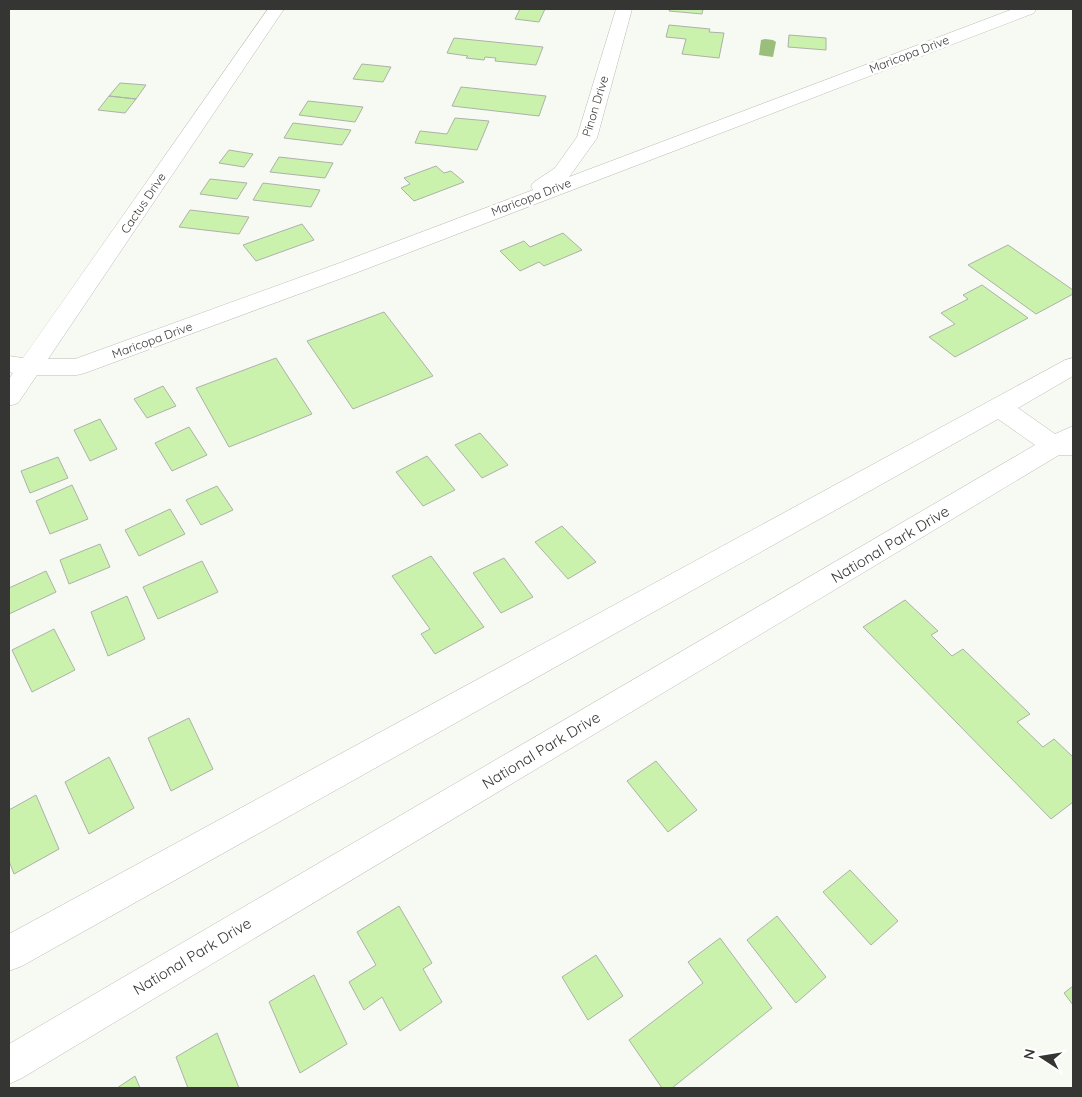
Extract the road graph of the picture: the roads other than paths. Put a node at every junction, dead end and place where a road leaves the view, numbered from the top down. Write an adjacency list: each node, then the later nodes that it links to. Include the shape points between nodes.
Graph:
1 (276, 9): 5 (street, Cactus Drive)
2 (624, 9): 4 (street, Pinon Drive, via 587,138 562,172)
3 (1028, 9): 4 (street, Maricopa Drive)
4 (515, 203): 5 (street, Maricopa Drive, via 77,367)
5 (19, 365): 7 (street, Cactus Drive)
6 (1073, 366): 8 (street)
7 (9, 398)
8 (999, 407): 9 (street); 10 (street)
9 (1067, 442): 11 (street, National Park Drive)
10 (9, 953)
11 (9, 1065)

